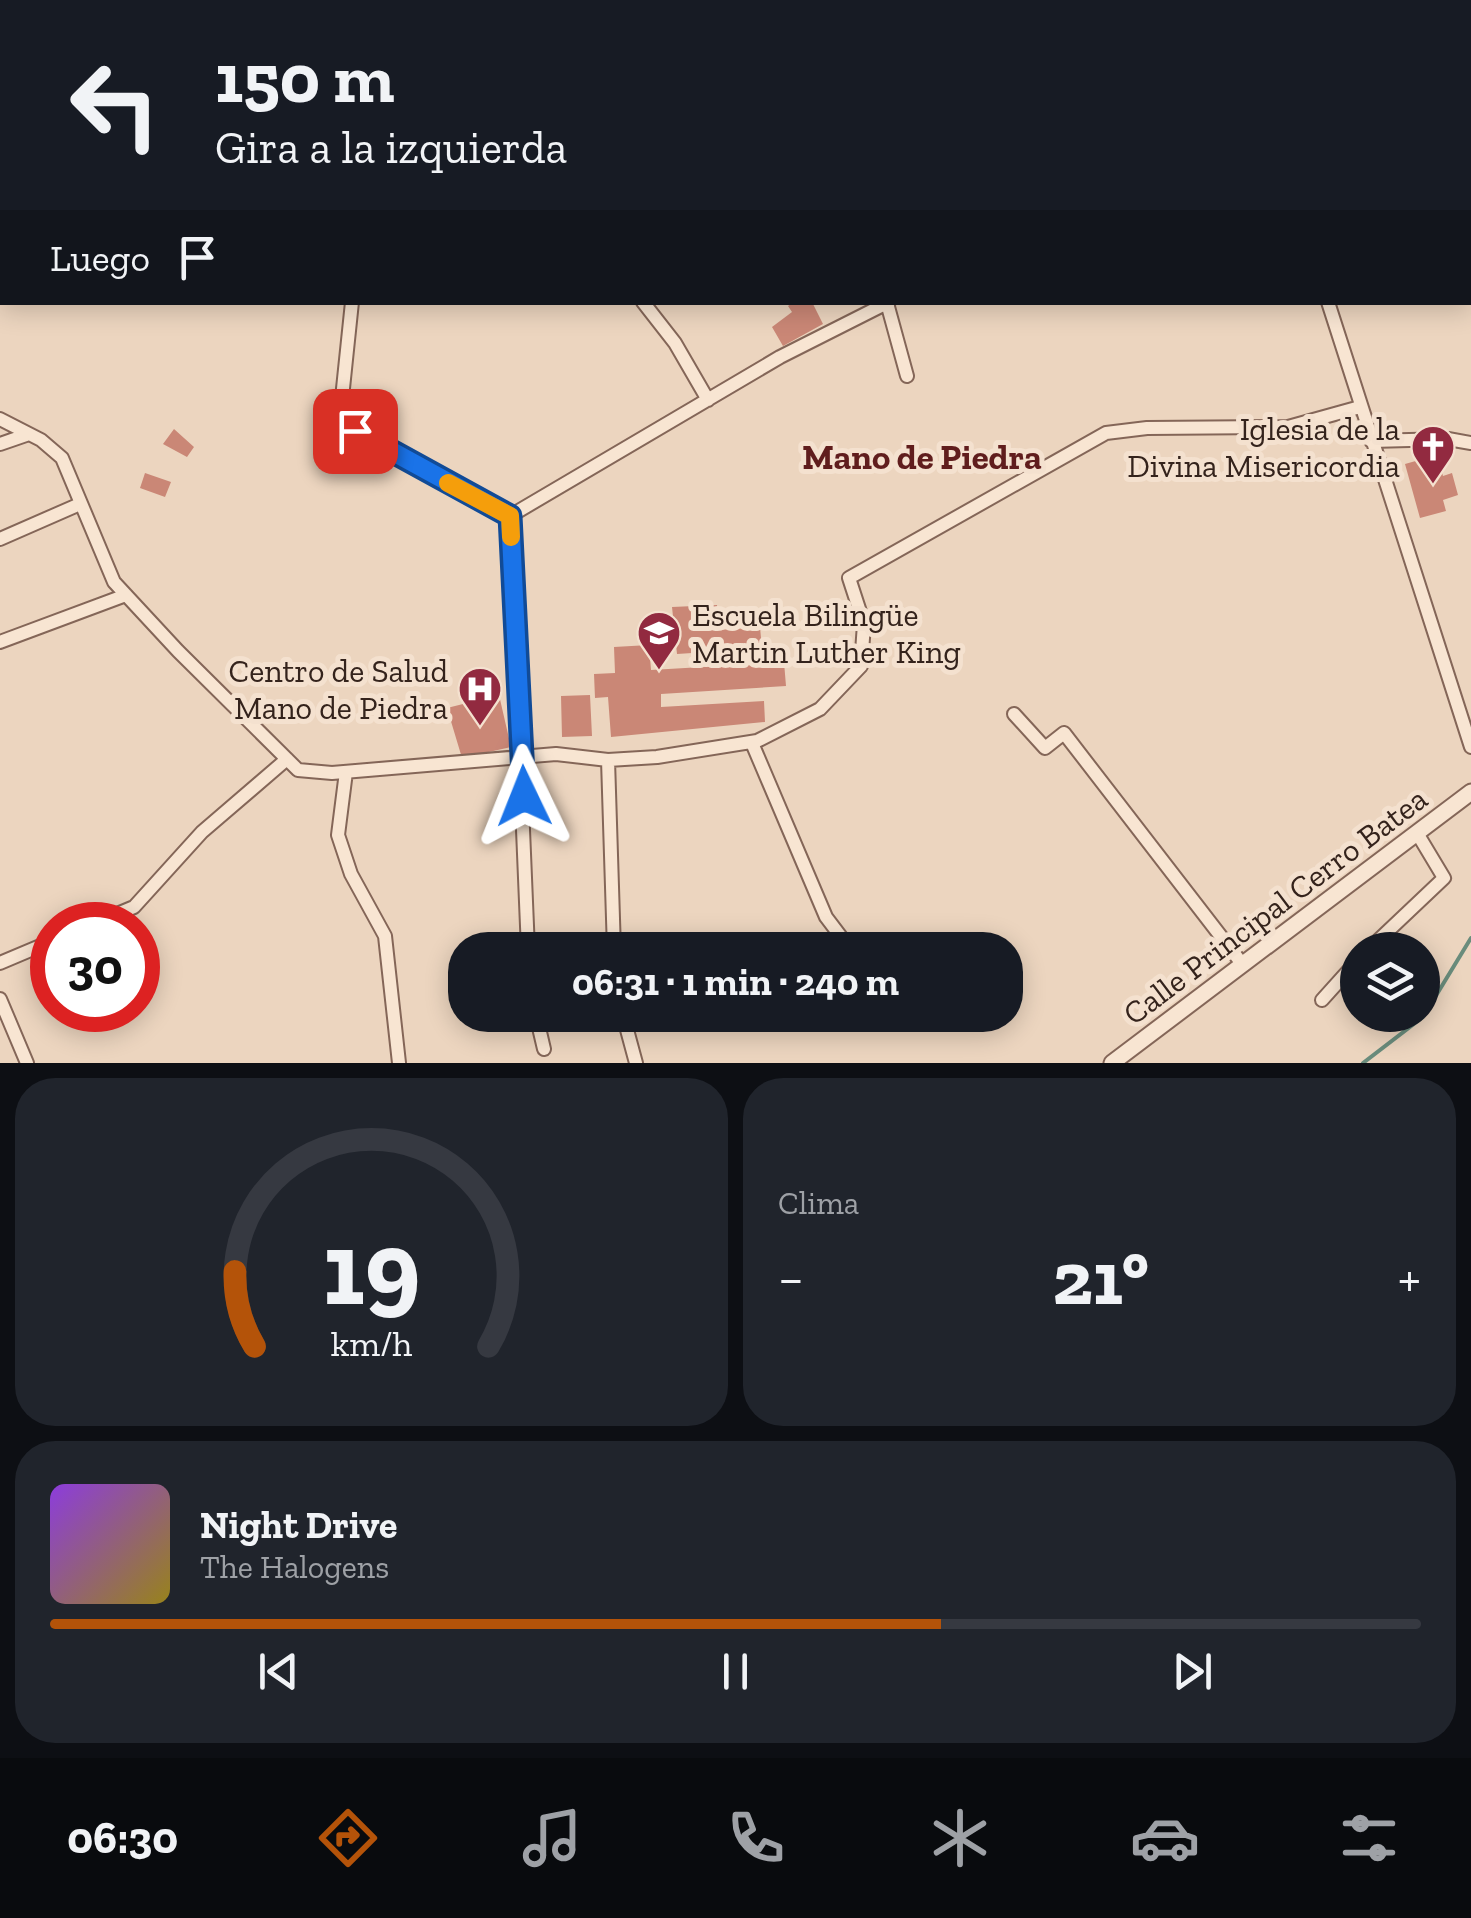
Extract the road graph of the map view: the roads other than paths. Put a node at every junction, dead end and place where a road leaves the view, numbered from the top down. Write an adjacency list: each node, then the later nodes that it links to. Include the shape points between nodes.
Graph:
1 (352, 305): 15 (street, via 342,398 353,429)
2 (645, 305): 7 (street)
3 (884, 305): 7 (street)
4 (889, 305): 6 (street)
5 (1329, 305): 8 (street)
6 (907, 376)
7 (708, 400): 15 (street)
8 (1360, 407): 11 (street); 20 (street, via 1288,427 1106,433 1018,481 849,578 864,624 861,666 820,710)
9 (0, 418): 10 (street)
10 (29, 434): 12 (street); 14 (street, via 62,458)
11 (1371, 441): 13 (street); 21 (street)
12 (0, 444)
13 (1471, 444)
14 (80, 504): 16 (street); 17 (street)
15 (510, 516): 23 (street)
16 (0, 539)
17 (126, 595): 18 (street); 22 (street)
18 (0, 642)
19 (1014, 714): 35 (street, via 1045,748 1064,734)
20 (752, 743): 24 (street); 31 (street)
21 (1471, 747)
22 (287, 758): 25 (street, via 298,770); 28 (street, via 202,832)
23 (523, 758): 24 (street); 25 (street); 29 (street)
24 (608, 760): 30 (street)
25 (346, 772): 43 (street, via 338,835 385,936)
26 (1471, 792): 27 (street, Calle Principal Cerro Batea)
27 (1417, 833): 32 (street, via 1444,878); 35 (street, Calle Principal Cerro Batea)
28 (139, 902)
29 (528, 932)
30 (613, 932)
31 (838, 932)
32 (1387, 932)
33 (30, 950): 34 (street)
34 (0, 963)
35 (1243, 965): 45 (street, Calle Principal Cerro Batea)
36 (1340, 980): 38 (street)
37 (0, 1000): 42 (street)
38 (1322, 1000)
39 (540, 1032): 41 (street)
40 (628, 1032): 44 (street)
41 (544, 1049)
42 (28, 1063)
43 (399, 1063)
44 (636, 1063)
45 (1112, 1063)

